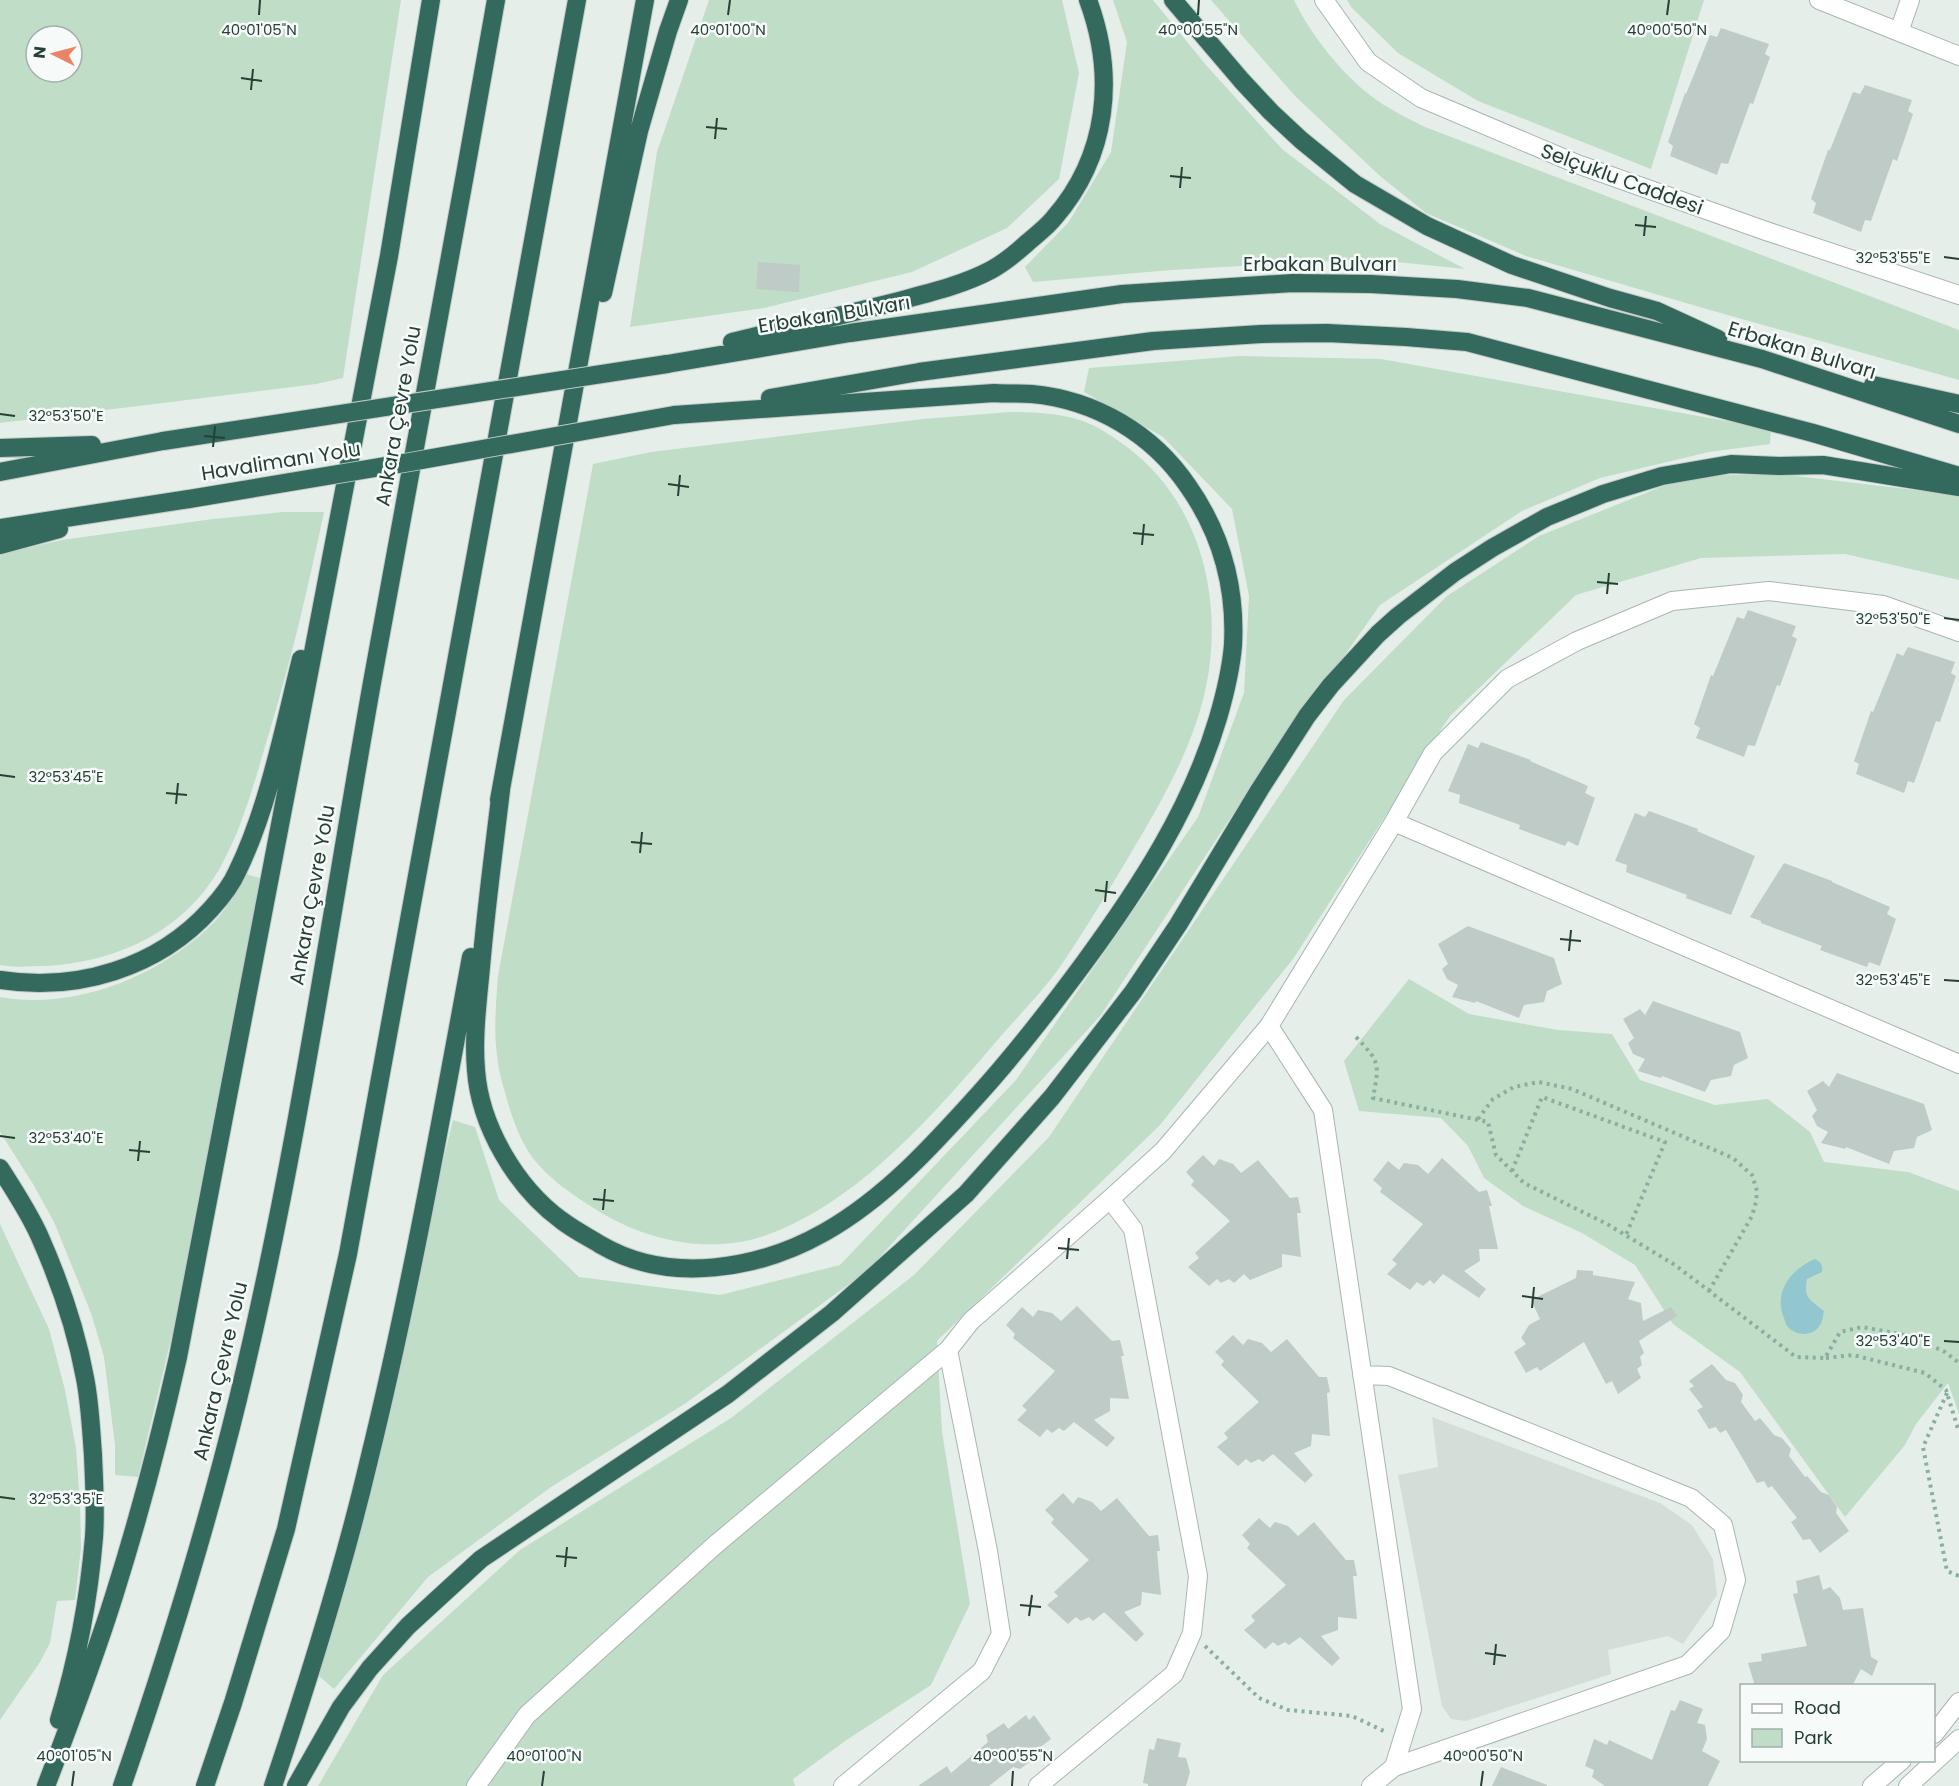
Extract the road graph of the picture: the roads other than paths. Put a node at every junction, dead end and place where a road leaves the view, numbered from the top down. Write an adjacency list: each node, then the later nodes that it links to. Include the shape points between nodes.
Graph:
1 (421, 0): 14 (highway)
2 (431, 0): 14 (highway)
3 (496, 0): 50 (highway, Ankara Çevre Yolu, via 273,1240 207,1521)
4 (577, 0): 51 (highway, via 348,1254 286,1529)
5 (645, 0): 29 (highway)
6 (679, 0): 29 (highway, via 639,131)
7 (1088, 0): 17 (highway, via 1103,60 1105,104 1100,126 1074,190 1054,219 1032,239 991,270 962,282 728,343)
8 (1173, 0): 16 (highway, via 1242,81 1300,140 1355,184 1394,208 1512,265 1657,311)
9 (1324, 0): 15 (street, Selçuklu Caddesi, via 1368,62 1421,98 1577,164)
10 (1819, 0): 12 (street)
11 (1910, 0): 12 (street)
12 (1899, 32): 13 (street)
13 (1959, 56)
14 (388, 256): 27 (highway)
15 (1959, 296)
16 (1762, 359): 17 (highway, Erbakan Bulvarı, via 1528,298 1436,288 1302,282 1075,300); 18 (highway); 20 (highway, Erbakan Bulvarı)
17 (667, 364): 21 (highway, Havalimanı Yolu, bridge)
18 (1959, 405)
19 (674, 415): 24 (highway, via 919,372 1153,341 1261,334 1395,336 1467,342 1814,433); 26 (highway, Havalimanı Yolu, bridge); 32 (highway, via 953,395 1032,394 1077,403 1124,424 1162,454 1196,498 1221,550 1233,595 1233,646 1228,676 1201,767 1153,862 1103,937 1033,1032 935,1142 860,1209 802,1244 768,1257 707,1268 636,1260 610,1250 560,1220 520,1179 490,1127 480,1100 476,1030)
20 (1959, 424)
21 (155, 442): 22 (highway); 23 (highway, Havalimanı Yolu)
22 (0, 448)
23 (0, 472)
24 (1959, 476)
25 (1959, 487): 53 (highway, via 1823,465 1731,464 1662,476 1547,517 1455,572 1398,616 1331,685 1307,716 1133,992 1052,1097 966,1194 840,1306 756,1373 481,1559 408,1626 370,1668 341,1707)
26 (133, 508): 28 (highway, Havalimanı Yolu); 30 (highway)
27 (340, 512): 34 (highway, via 263,805 237,874 220,898 203,918 164,948 122,969 53,984); 49 (highway, via 207,1210 159,1440 114,1597)
28 (0, 528)
29 (549, 529): 32 (highway)
30 (0, 545)
31 (1959, 632): 33 (street, via 1883,605 1769,591 1672,601 1577,641 1507,679 1433,753)
32 (501, 790): 52 (highway, via 419,1233 369,1461)
33 (1394, 822): 35 (street); 36 (street)
34 (0, 980)
35 (1269, 1026): 38 (street, via 1163,1150); 40 (street, via 1323,1110)
36 (1959, 1064)
37 (0, 1168): 48 (highway, via 33,1223 52,1266 76,1339 90,1417 94,1537 81,1629)
38 (1110, 1199): 39 (street, via 971,1321); 56 (street, via 1133,1229 1198,1576 1192,1634 1174,1674)
39 (948, 1350): 54 (street, via 715,1545 527,1715); 55 (street, via 1001,1634 982,1671)
40 (1362, 1375): 47 (street, via 1412,1709); 47 (street, via 1389,1376 1691,1498 1723,1525 1736,1581 1721,1631 1687,1665)
41 (1959, 1702): 42 (street)
42 (1935, 1733)
43 (1959, 1740): 46 (street)
44 (1901, 1762): 58 (street)
45 (1935, 1762): 59 (street)
46 (1935, 1762)
47 (1394, 1767): 57 (street)
48 (39, 1786)
49 (46, 1786)
50 (122, 1786)
51 (205, 1786)
52 (273, 1786)
53 (296, 1786)
54 (476, 1786)
55 (843, 1786)
56 (1038, 1786)
57 (1371, 1786)
58 (1872, 1786)
59 (1908, 1786)

